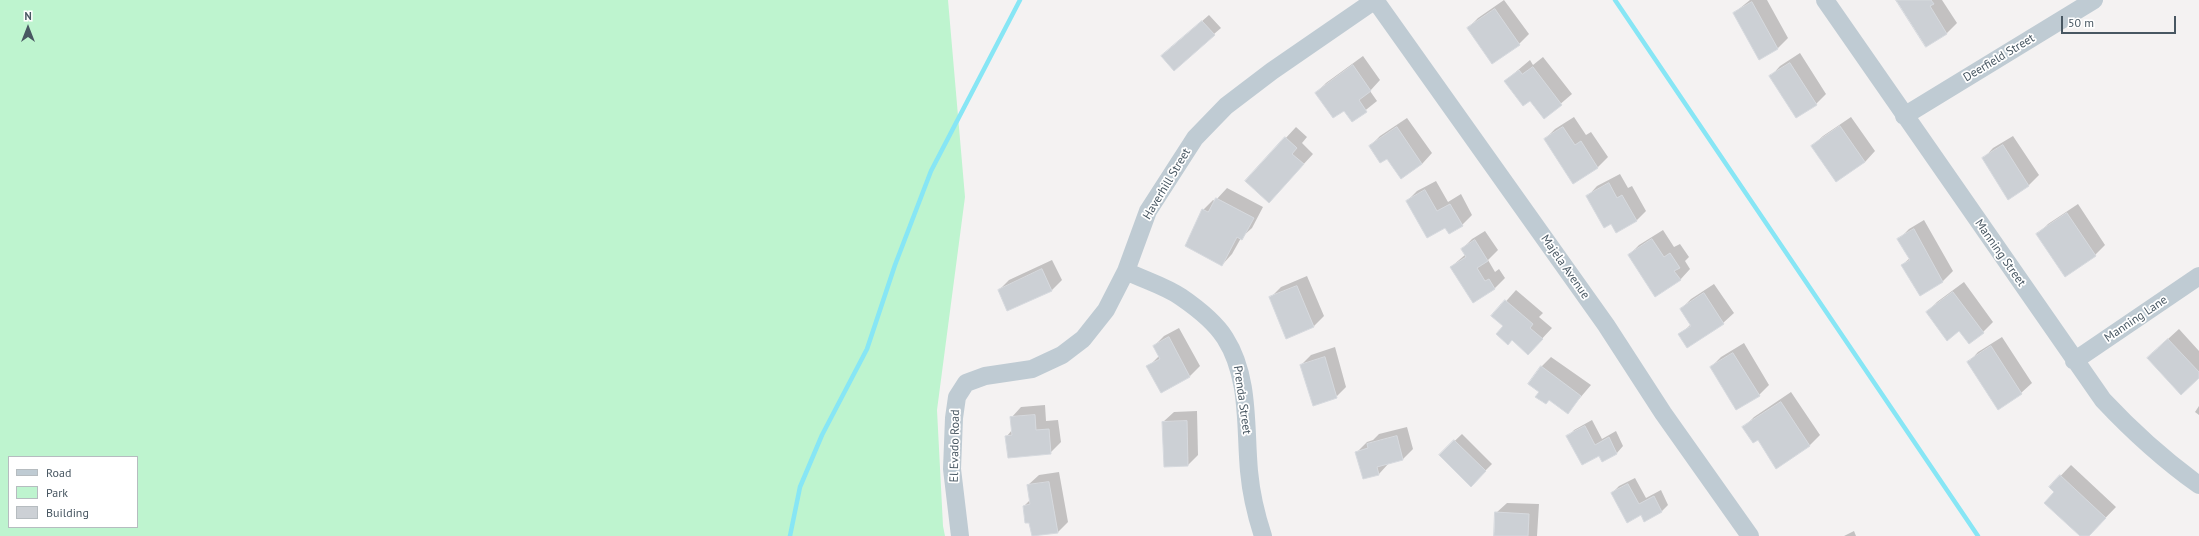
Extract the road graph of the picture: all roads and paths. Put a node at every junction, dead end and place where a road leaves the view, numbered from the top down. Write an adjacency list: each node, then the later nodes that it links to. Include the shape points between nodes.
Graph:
1 (1375, 0): 5 (street, Haverhill Street, via 1226,106 1195,138 1148,211); 12 (street, Majela Avenue, via 1606,325 1663,413)
2 (1825, 0): 4 (street, Manning Street)
3 (2094, 0): 4 (street, Deerfield Street)
4 (1904, 116): 7 (street, Manning Street)
5 (1126, 271): 8 (street, Haverhill Street, via 1106,310 1083,339 1062,355 1032,368 985,376); 11 (street, Prenda Street, via 1180,296 1204,315 1225,338 1239,367 1246,410 1256,515)
6 (2199, 276): 7 (street, Manning Lane)
7 (2074, 361): 9 (street, Manning Street, via 2103,400 2132,431)
8 (966, 383): 10 (street, El Evado Road, via 957,397 952,469)
9 (2199, 485)
10 (960, 536)
11 (1263, 536)
12 (1750, 536)

